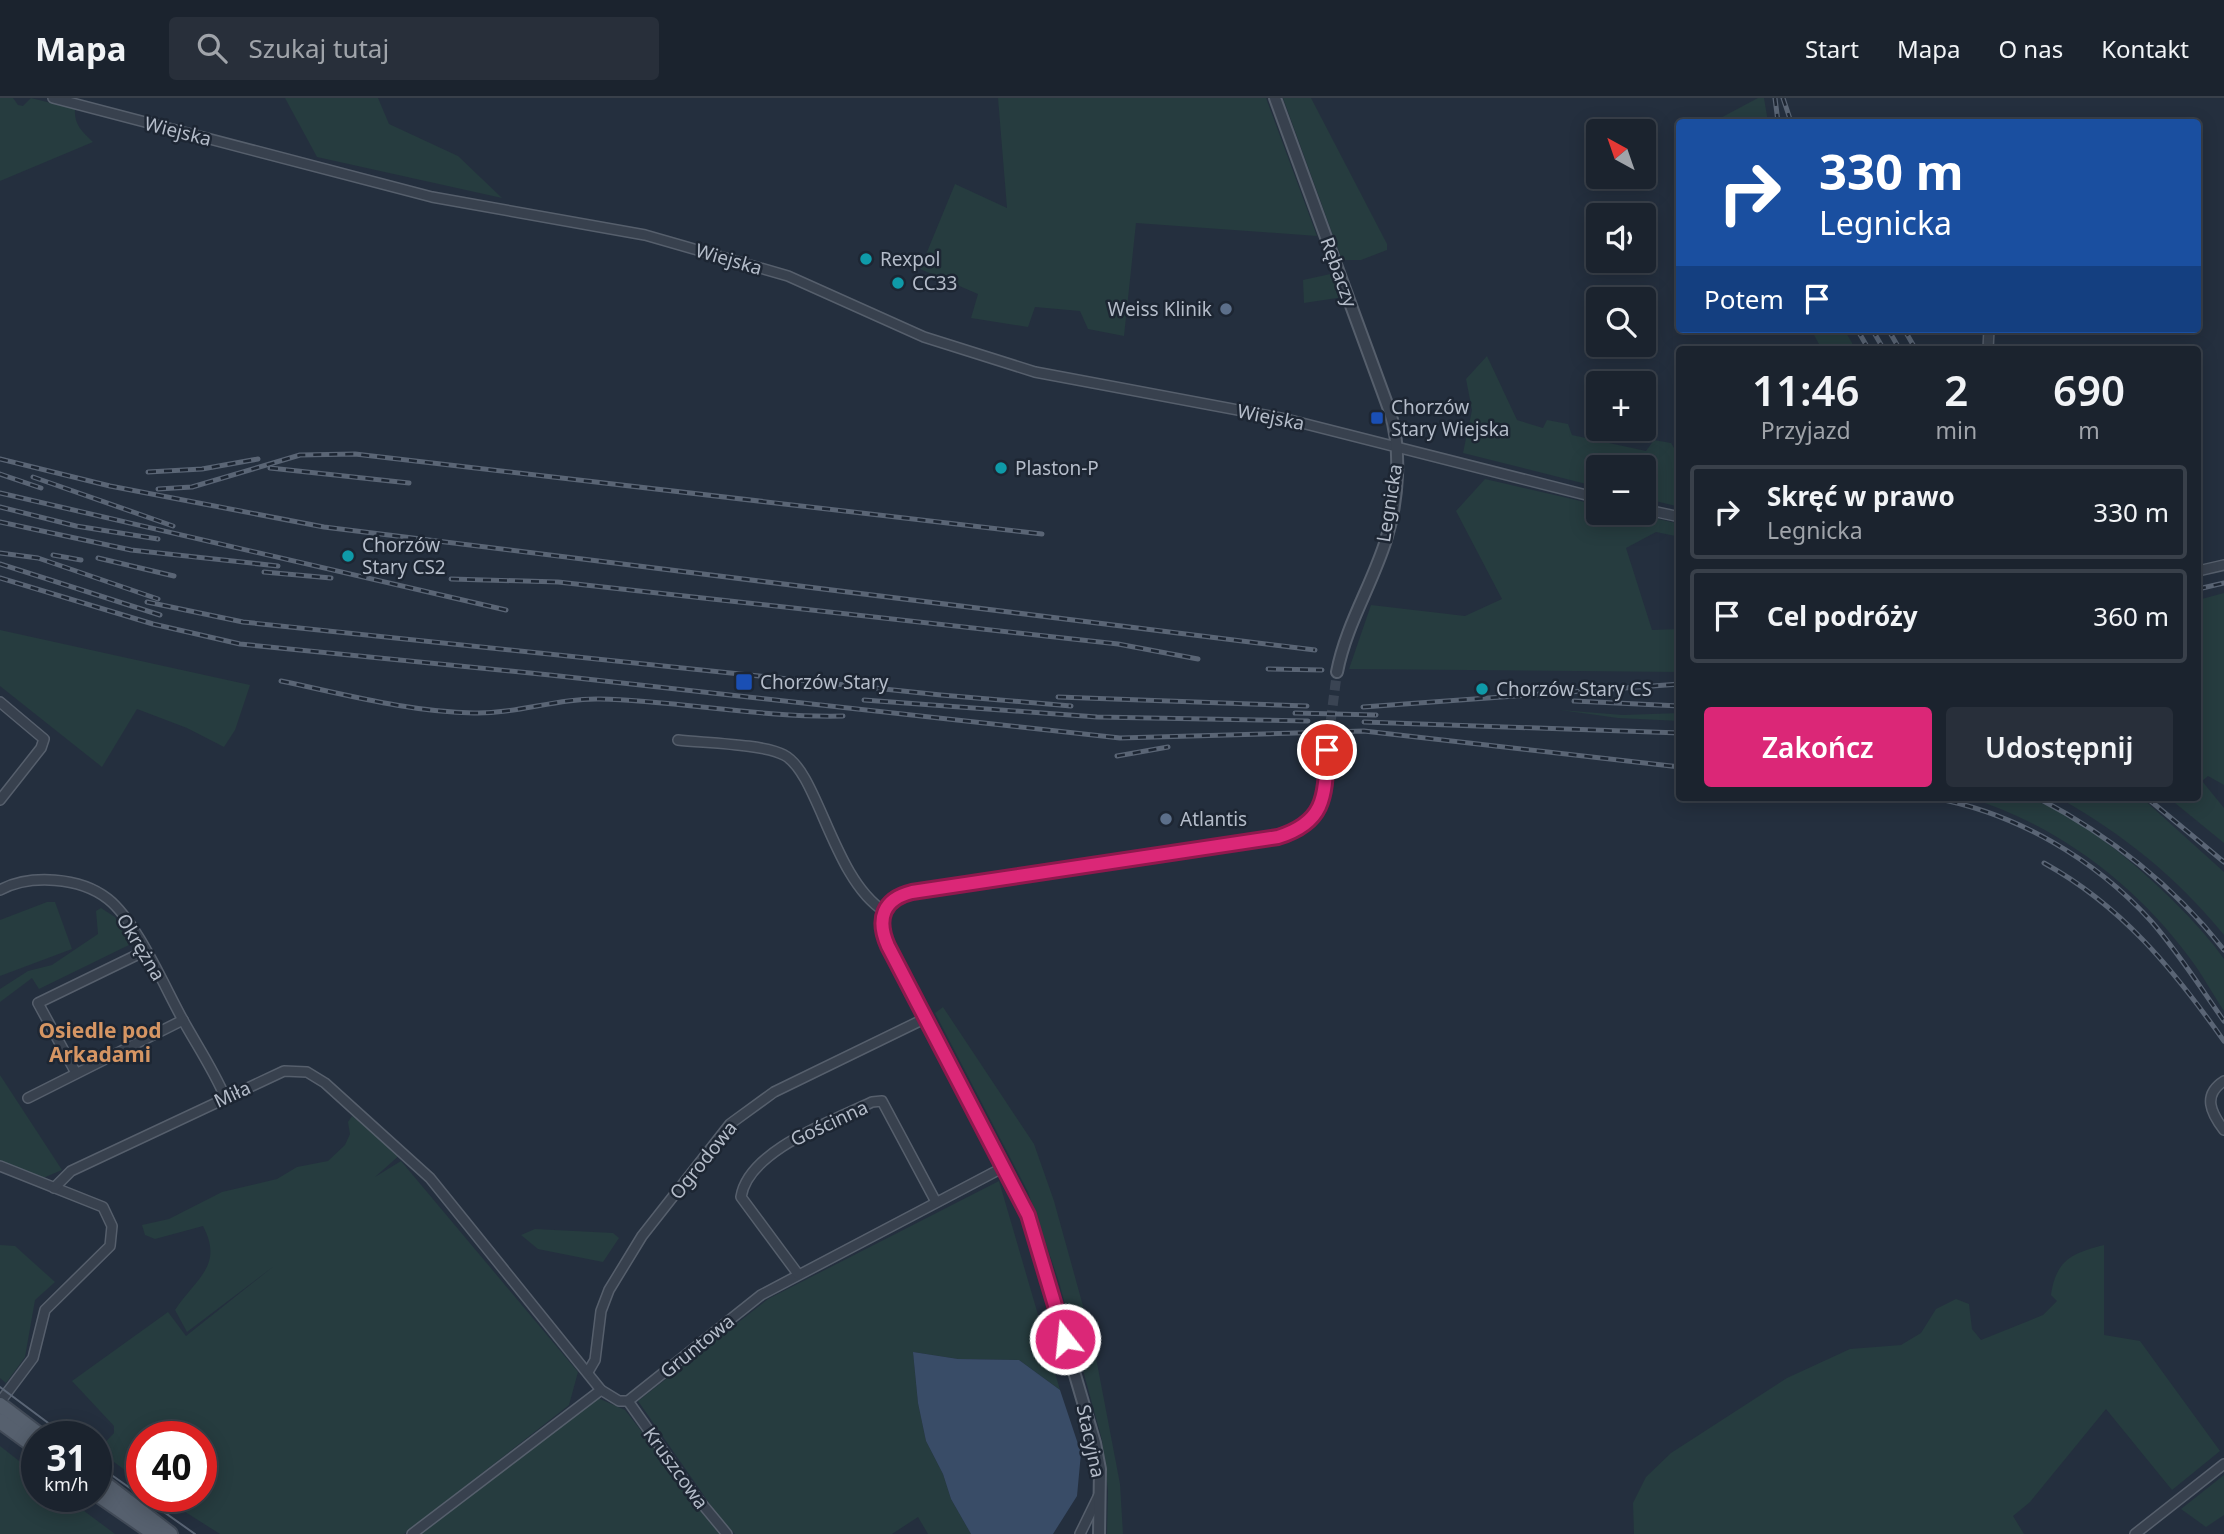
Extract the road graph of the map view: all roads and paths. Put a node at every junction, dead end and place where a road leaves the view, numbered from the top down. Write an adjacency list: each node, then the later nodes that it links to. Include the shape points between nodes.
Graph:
1 (52, 98): 3 (street, Wiejska, via 432,197 645,235 788,276 923,337 1035,372 1286,419)
2 (1275, 98): 3 (street, Rębaczy, via 1390,412)
3 (1396, 448): 4 (street, Legnicka); 9 (street, Legnicka, via 1387,540 1341,651)
4 (1586, 495)
5 (1656, 512): 6 (street)
6 (1676, 516)
7 (2224, 565): 8 (street)
8 (2201, 570)
9 (1337, 672)
10 (0, 702): 13 (street, via 44,739)
11 (678, 740): 15 (street, via 786,755 800,771 855,883)
12 (1327, 750): 15 (street, via 1322,804 1310,823 1297,831 912,892 894,898)
13 (2, 794)
14 (0, 890): 16 (street, Okrężna, via 31,880 90,888 123,914)
15 (884, 911): 17 (street, Stacyjna, via 884,937)
16 (145, 951): 18 (street, Okrężna); 19 (street, via 38,1003)
17 (926, 1018): 25 (street, Stacyjna); 29 (street, Ogrodowa, via 774,1091 730,1125 642,1236 608,1290 595,1360)
18 (183, 1020): 19 (street); 21 (street, Okrężna)
19 (76, 1073): 22 (street)
20 (2224, 1081): 23 (street, via 2213,1091 2210,1102)
21 (225, 1097): 26 (street, Miła, via 71,1171); 29 (street, Miła, via 284,1071 316,1076 430,1178)
22 (28, 1098)
23 (2224, 1130)
24 (0, 1166): 26 (street)
25 (1004, 1167): 27 (street, Gruntowa); 38 (street, Stacyjna, via 1028,1215 1050,1287 1095,1443)
26 (54, 1188): 32 (street, via 106,1210 112,1226 110,1246 45,1310 33,1358)
27 (936, 1202): 28 (street, Gruntowa); 28 (street, Gościnna, via 882,1101 784,1143 742,1189 741,1197)
28 (798, 1274): 31 (street, Gruntowa, via 756,1298)
29 (588, 1372): 30 (street)
30 (601, 1390): 31 (street); 42 (street)
31 (628, 1401): 43 (street, Kruszcowa)
32 (0, 1404): 34 (main road)
33 (0, 1420): 35 (main road)
34 (22, 1421)
35 (21, 1436)
36 (2224, 1464): 46 (street)
37 (112, 1489): 41 (main road)
38 (1101, 1493): 44 (street); 45 (street, Stacyjna)
39 (112, 1504): 40 (main road)
40 (155, 1534)
41 (170, 1534)
42 (412, 1534)
43 (727, 1534)
44 (1080, 1534)
45 (1099, 1534)
46 (2134, 1534)

